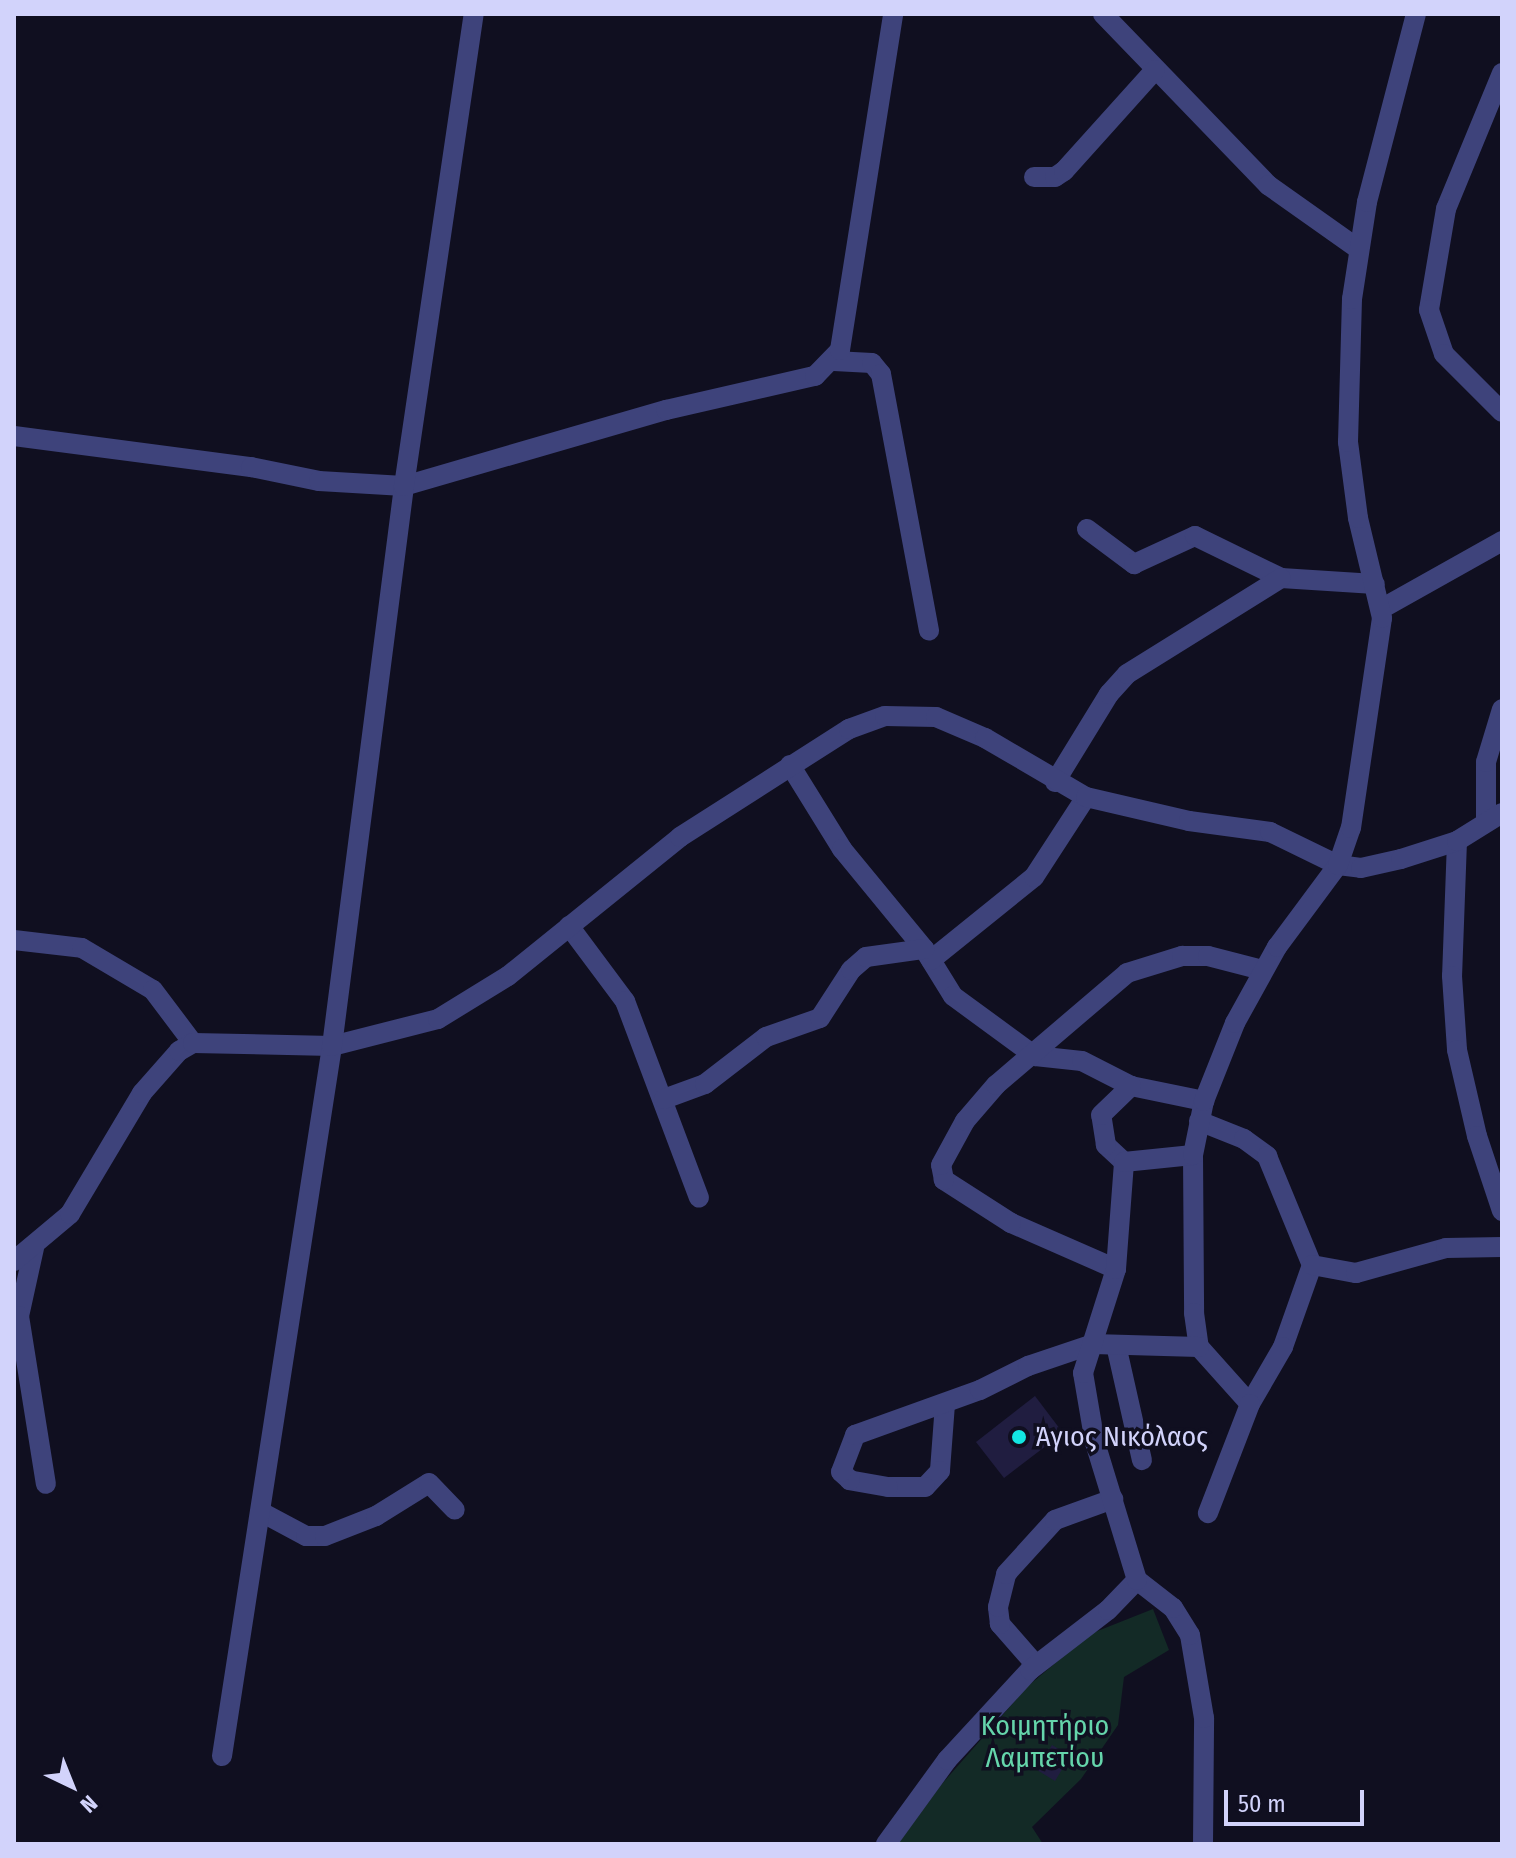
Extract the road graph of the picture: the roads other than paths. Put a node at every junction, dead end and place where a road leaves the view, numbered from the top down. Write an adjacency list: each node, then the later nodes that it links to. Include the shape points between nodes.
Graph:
1 (474, 14): 12 (street)
2 (893, 14): 9 (street, via 845,322)
3 (1103, 14): 5 (street)
4 (1416, 14): 8 (street)
5 (1155, 70): 7 (street, via 1064,171 1055,177); 8 (street, via 1268,185)
6 (1502, 73): 10 (street, via 1446,209 1429,310 1444,354)
7 (1034, 177)
8 (1357, 248): 16 (street, via 1348,442 1358,518)
9 (834, 361): 12 (street, via 815,376 727,394); 18 (street, via 872,363 881,374)
10 (1502, 412)
11 (14, 436): 12 (street, via 319,481)
12 (404, 486): 31 (street)
13 (1087, 529): 15 (street, via 1134,564 1195,536)
14 (1502, 541): 17 (street)
15 (1281, 578): 16 (street); 21 (street, via 1127,674)
16 (1375, 584): 17 (street)
17 (1381, 609): 25 (street, via 1358,799)
18 (929, 631)
19 (1502, 709): 23 (street, via 1486,762)
20 (790, 765): 21 (street, via 849,729 885,716 915,713 985,738); 26 (street, via 680,837); 28 (street, via 842,849)
21 (1055, 782): 22 (street)
22 (1086, 797): 25 (street, via 1189,821 1270,832); 28 (street, via 1034,877)
23 (1494, 817): 24 (street)
24 (1457, 841): 25 (street, via 1378,865); 40 (street, via 1452,976 1457,1050)
25 (1338, 865): 29 (street)
26 (569, 926): 31 (street, via 478,998 438,1019); 34 (street, via 625,1001)
27 (14, 940): 30 (street, via 82,948 153,990)
28 (927, 954): 32 (street, via 953,996); 34 (street, via 866,957 851,970 820,1018 766,1037 705,1084)
29 (1262, 970): 32 (street, via 1208,956 1145,965 1114,982); 35 (street)
30 (193, 1043): 31 (street); 42 (street, via 153,1077 70,1214)
31 (332, 1046): 55 (street)
32 (1035, 1056): 33 (street, via 1082,1061); 45 (street, via 978,1104 941,1165 941,1176 1011,1223)
33 (1131, 1086): 35 (street); 38 (street, via 1101,1115 1106,1145)
34 (664, 1099): 39 (street)
35 (1204, 1101): 36 (street)
36 (1199, 1121): 37 (street); 44 (street, via 1244,1139 1267,1156)
37 (1193, 1155): 38 (street); 48 (street)
38 (1124, 1162): 45 (street)
39 (699, 1198)
40 (1502, 1211)
41 (1502, 1247): 44 (street, via 1446,1248 1356,1273)
42 (34, 1248): 43 (street); 52 (street, via 19,1316)
43 (14, 1261)
44 (1312, 1265): 50 (street, via 1283,1347)
45 (1116, 1269): 46 (street)
46 (1093, 1344): 47 (street); 49 (street, via 1028,1366); 53 (street, via 1083,1388)
47 (1116, 1345): 48 (street); 51 (street)
48 (1199, 1347): 50 (street)
49 (945, 1404): 49 (street, via 855,1435 841,1472 850,1480 888,1487 925,1487 940,1471)
50 (1250, 1404): 56 (street)
51 (1142, 1460)
52 (46, 1484)
53 (1113, 1499): 57 (street); 58 (street, via 1081,1506 1055,1520 1006,1574 998,1607 1000,1624)
54 (455, 1510): 55 (street, via 429,1483 376,1516 325,1536 306,1536)
55 (263, 1513): 59 (street)
56 (1208, 1513)
57 (1137, 1580): 58 (street, via 1108,1610); 61 (street, via 1173,1608 1190,1635 1204,1718)
58 (1036, 1665): 60 (street, via 947,1760)
59 (222, 1756)
60 (886, 1844)
61 (1203, 1844)

